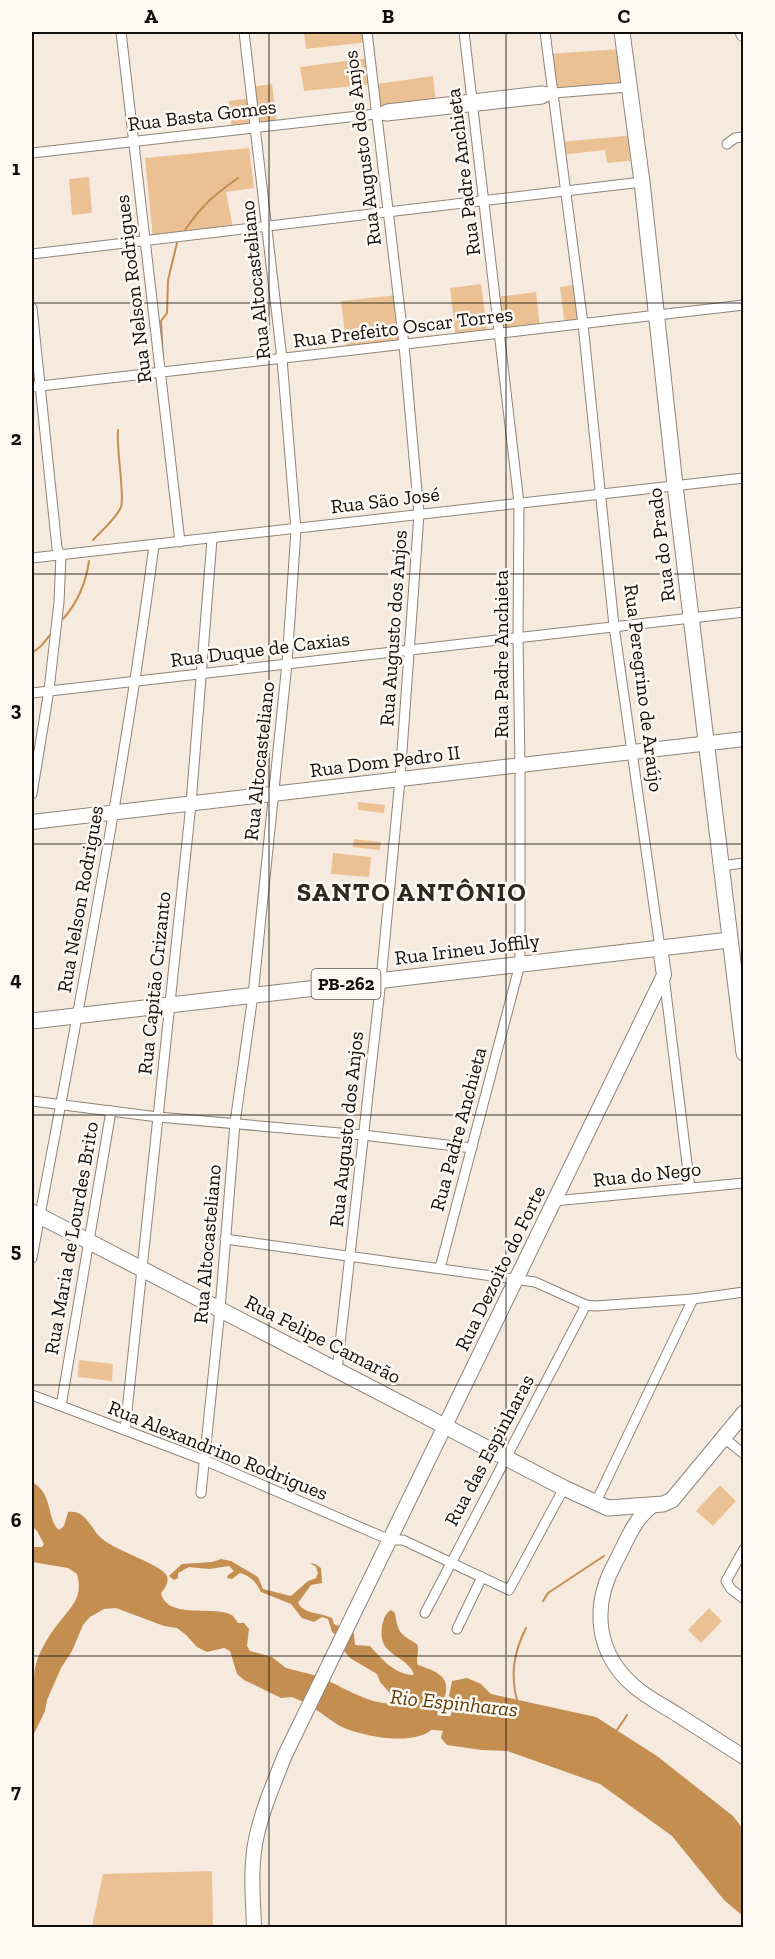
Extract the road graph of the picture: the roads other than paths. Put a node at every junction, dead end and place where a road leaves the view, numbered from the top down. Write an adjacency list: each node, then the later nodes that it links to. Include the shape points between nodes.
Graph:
1 (121, 32): 13 (street, Rua Nelson Rodrigues)
2 (244, 32): 11 (street, Rua Altocasteliano)
3 (367, 32): 10 (street, Rua Augusto dos Anjos)
4 (464, 32): 9 (street, Rua Padre Anchieta)
5 (545, 32): 8 (street, Rua Peregrino de Araújo)
6 (622, 32): 7 (main road, Rua do Prado)
7 (629, 87): 8 (street, Rua Basta Gomes); 16 (main road, Rua do Prado)
8 (554, 93): 9 (street, Rua Basta Gomes, via 543,99); 17 (street, Rua Peregrino de Araújo)
9 (473, 103): 10 (street, Rua Basta Gomes, via 387,116); 18 (street, Rua Padre Anchieta)
10 (376, 114): 11 (street, Rua Basta Gomes); 19 (street, Rua Augusto dos Anjos)
11 (256, 127): 13 (street, Rua Basta Gomes); 20 (street, Rua Altocasteliano)
12 (744, 136): 14 (street)
13 (134, 141): 15 (street, Rua Basta Gomes); 21 (street, Rua Nelson Rodrigues)
14 (727, 144)
15 (32, 153)
16 (642, 182): 17 (street); 25 (main road, Rua do Prado)
17 (566, 191): 18 (street); 26 (street, Rua Peregrino de Araújo)
18 (485, 201): 19 (street); 27 (street, Rua Padre Anchieta)
19 (387, 211): 20 (street); 28 (street, Rua Augusto dos Anjos)
20 (267, 227): 21 (street); 29 (street, Rua Altocasteliano)
21 (146, 239): 22 (street); 30 (street, Rua Nelson Rodrigues)
22 (32, 254)
23 (744, 305): 25 (street, Rua Prefeito Oscar Torres)
24 (32, 308): 31 (street)
25 (656, 316): 26 (street, Rua Prefeito Oscar Torres); 33 (main road, Rua do Prado)
26 (583, 324): 27 (street, Rua Prefeito Oscar Torres); 34 (street, Rua Peregrino de Araújo)
27 (500, 333): 28 (street, Rua Prefeito Oscar Torres); 35 (street, Rua Padre Anchieta)
28 (404, 345): 29 (street, Rua Prefeito Oscar Torres); 36 (street, Rua Augusto dos Anjos)
29 (282, 359): 30 (street, Rua Prefeito Oscar Torres); 37 (street, Rua Altocasteliano)
30 (161, 373): 31 (street, Rua Prefeito Oscar Torres); 39 (street, Rua Nelson Rodrigues)
31 (36, 386): 41 (street)
32 (744, 478): 33 (street, Rua São José)
33 (675, 485): 34 (street, Rua São José); 44 (main road, Rua do Prado)
34 (602, 492): 35 (street, Rua São José); 45 (street, Rua Peregrino de Araújo)
35 (519, 503): 36 (street, Rua São José); 46 (street, Rua Padre Anchieta)
36 (419, 514): 37 (street, Rua São José); 47 (street, Rua Augusto dos Anjos)
37 (296, 530): 38 (street, Rua São José); 48 (street, Rua Altocasteliano)
38 (212, 539): 39 (street, Rua São José); 49 (street, Rua Capitão Crizanto)
39 (180, 542): 40 (street, Rua São José)
40 (154, 545): 41 (street, Rua São José); 50 (street, Rua Nelson Rodrigues)
41 (61, 555): 42 (street, Rua São José); 51 (street)
42 (32, 558)
43 (744, 612): 44 (street, Rua Duque de Caxias)
44 (691, 619): 45 (street, Rua Duque de Caxias); 54 (main road, Rua do Prado)
45 (614, 626): 46 (street, Rua Duque de Caxias); 55 (street, Rua Peregrino de Araújo)
46 (518, 638): 47 (street, Rua Duque de Caxias); 56 (street, Rua Padre Anchieta)
47 (409, 650): 48 (street, Rua Duque de Caxias); 57 (street, Rua Augusto dos Anjos)
48 (287, 663): 49 (street, Rua Duque de Caxias); 59 (street, Rua Altocasteliano)
49 (201, 674): 50 (street, Rua Duque de Caxias); 60 (street, Rua Capitão Crizanto)
50 (136, 681): 51 (street, Rua Duque de Caxias); 61 (street, Rua Nelson Rodrigues)
51 (49, 690): 52 (street, Rua Duque de Caxias); 58 (street)
52 (32, 693)
53 (744, 740): 54 (main road, Rua Dom Pedro II)
54 (706, 744): 55 (main road, Rua Dom Pedro II); 64 (main road, Rua do Prado)
55 (632, 753): 56 (main road, Rua Dom Pedro II); 66 (street, Rua Peregrino de Araújo)
56 (520, 766): 57 (main road, Rua Dom Pedro II); 67 (street, Rua Padre Anchieta)
57 (400, 779): 59 (main road, Rua Dom Pedro II); 69 (street, Rua Augusto dos Anjos)
58 (32, 794)
59 (274, 794): 60 (main road, Rua Dom Pedro II); 70 (street, Rua Altocasteliano)
60 (191, 804): 61 (main road, Rua Dom Pedro II); 71 (street, Rua Capitão Crizanto)
61 (114, 813): 62 (main road, Rua Dom Pedro II); 73 (street, Rua Nelson Rodrigues)
62 (32, 822)
63 (744, 863): 64 (street)
64 (720, 866): 65 (main road, Rua do Prado)
65 (729, 940): 66 (main road, Rua Irineu Joffily / PB-262); 72 (main road, Rua do Prado)
66 (660, 948): 67 (main road, Rua Irineu Joffily / PB-262); 68 (main road, Rua Peregrino de Araújo)
67 (520, 964): 69 (main road, Rua Irineu Joffily / PB-262); 82 (street, Rua Padre Anchieta)
68 (664, 975): 84 (street, Rua Peregrino de Araújo); 85 (main road, Rua Dezoito do Forte)
69 (381, 980): 70 (main road, Rua Irineu Joffily / PB-262); 81 (street, Rua Augusto dos Anjos)
70 (253, 995): 71 (main road, Rua Irineu Joffily / PB-262); 80 (street, Rua Altocasteliano)
71 (170, 1005): 73 (main road, Rua Irineu Joffily / PB-262); 79 (street, Rua Capitão Crizanto)
72 (741, 1008): 75 (main road, Rua do Prado)
73 (77, 1015): 74 (main road, Rua Irineu Joffily / PB-262); 77 (street, Rua Nelson Rodrigues)
74 (32, 1021)
75 (744, 1053)
76 (32, 1101): 77 (street)
77 (60, 1104): 78 (street); 86 (street, Rua Nelson Rodrigues)
78 (111, 1111): 79 (street); 88 (street, Rua Maria de Lourdes Brito)
79 (158, 1117): 80 (street); 92 (street, Rua Capitão Crizanto)
80 (235, 1123): 81 (street); 87 (street, Rua Altocasteliano)
81 (363, 1135): 82 (street); 89 (street, Rua Augusto dos Anjos)
82 (472, 1148): 91 (street, Rua Padre Anchieta)
83 (744, 1183): 84 (street, Rua do Nego)
84 (690, 1188): 85 (street, Rua do Nego)
85 (554, 1202): 93 (main road, Rua Dezoito do Forte)
86 (35, 1214): 88 (main road, Rua Felipe Camarão); 90 (street, Rua Nelson Rodrigues)
87 (225, 1239): 89 (street); 97 (street, Rua Altocasteliano)
88 (88, 1241): 92 (main road, Rua Felipe Camarão); 100 (street, Rua Maria de Lourdes Brito)
89 (350, 1256): 91 (street); 98 (street, Rua Augusto dos Anjos)
90 (32, 1258)
91 (440, 1268): 93 (street)
92 (142, 1269): 97 (main road, Rua Felipe Camarão); 103 (street, Rua Capitão Crizanto)
93 (516, 1280): 96 (street, via 544,1285); 102 (main road, Rua Dezoito do Forte)
94 (744, 1292): 95 (street)
95 (693, 1299): 96 (street); 110 (street)
96 (586, 1305): 106 (street, Rua das Espinharas)
97 (220, 1309): 98 (main road, Rua Felipe Camarão); 107 (street, Rua Altocasteliano)
98 (337, 1370): 102 (main road, Rua Felipe Camarão)
99 (32, 1395): 100 (street, Rua Alexandrino Rodrigues)
100 (61, 1406): 103 (street, Rua Alexandrino Rodrigues)
101 (744, 1413): 104 (main road)
102 (445, 1426): 106 (main road, Rua Felipe Camarão); 113 (main road, Rua Dezoito do Forte)
103 (125, 1430): 107 (street, Rua Alexandrino Rodrigues)
104 (724, 1438): 105 (street); 111 (main road, Rua Felipe Camarão, via 672,1500)
105 (744, 1454)
106 (507, 1458): 108 (main road, Rua Felipe Camarão); 115 (street, Rua das Espinharas)
107 (204, 1460): 109 (street, Rua Altocasteliano); 113 (street, Rua Alexandrino Rodrigues)
108 (564, 1488): 110 (main road, Rua Felipe Camarão); 116 (street, Rua Alexandrino Rodrigues, via 509,1590)
109 (201, 1493)
110 (595, 1504): 111 (main road, Rua Felipe Camarão)
111 (627, 1512): 112 (main road); 112 (main road)
112 (630, 1533): 120 (main road, via 605,1585 601,1603 604,1645 612,1661 637,1689)
113 (390, 1540): 115 (street, Rua Alexandrino Rodrigues, via 403,1540); 121 (main road, Rua Dezoito do Forte, via 285,1755 262,1813 255,1841)
114 (744, 1549): 117 (street, via 727,1584)
115 (450, 1562): 116 (street, Rua Alexandrino Rodrigues); 118 (street, Rua das Espinharas)
116 (482, 1577): 119 (street)
117 (744, 1599)
118 (425, 1613)
119 (457, 1629)
120 (744, 1757)
121 (254, 1928)

